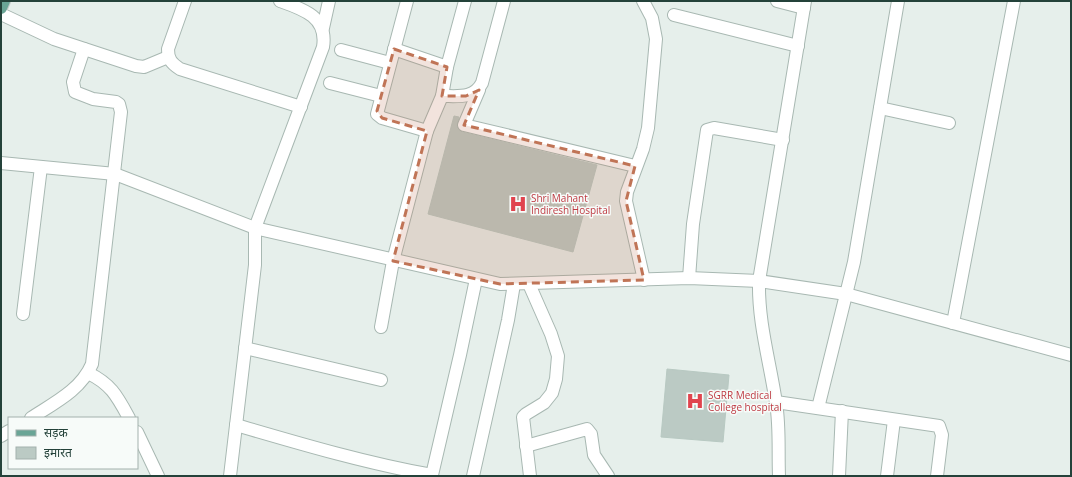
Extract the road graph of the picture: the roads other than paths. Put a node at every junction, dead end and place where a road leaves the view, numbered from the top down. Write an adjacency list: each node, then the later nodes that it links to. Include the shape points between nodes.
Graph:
1 (4, 1): 13 (main road)
2 (185, 1): 21 (street, via 168,49)
3 (280, 1): 16 (street, via 311,15)
4 (329, 1): 16 (street)
5 (407, 1): 19 (street)
6 (465, 1): 23 (street)
7 (504, 1): 25 (street)
8 (643, 1): 34 (street, via 652,18 656,39 648,128 643,149)
9 (777, 1): 12 (street)
10 (898, 1): 29 (street)
11 (1014, 1): 47 (street)
12 (804, 4): 17 (street)
13 (1, 8)
14 (1, 14): 18 (street, via 54,39)
15 (674, 15): 17 (street)
16 (323, 28): 28 (street, via 323,47)
17 (798, 46): 32 (street)
18 (84, 49): 21 (street, via 144,67); 36 (street, via 73,82 75,92 93,99 116,102 120,107)
19 (394, 49): 22 (street); 23 (street)
20 (341, 50): 22 (street)
21 (168, 57): 28 (street, via 172,64 180,69)
22 (390, 63): 26 (street)
23 (447, 67): 27 (street)
24 (330, 84): 26 (street)
25 (478, 90): 27 (street, via 466,96); 34 (street, via 464,125)
26 (381, 96): 31 (street, via 377,114 382,118)
27 (442, 96): 31 (street)
28 (301, 107): 37 (street)
29 (880, 108): 30 (street); 45 (street, via 854,262)
30 (949, 123)
31 (428, 131): 38 (street)
32 (783, 140): 39 (street, via 714,128 707,130); 42 (street)
33 (1, 163): 35 (street)
34 (635, 166): 41 (street, via 626,201)
35 (41, 167): 36 (street); 46 (street)
36 (115, 174): 37 (street); 51 (street, via 92,364)
37 (255, 228): 38 (street); 49 (street, via 255,265)
38 (393, 261): 40 (street); 48 (street)
39 (686, 278): 41 (street); 42 (street)
40 (476, 279): 43 (street); 59 (street, via 432,475 386,467)
41 (644, 280): 44 (street)
42 (759, 281): 45 (street); 53 (street, via 760,318)
43 (514, 284): 44 (street); 64 (street)
44 (529, 284): 61 (street, via 558,356 552,393 544,403 523,417)
45 (846, 294): 47 (street); 54 (street)
46 (23, 314)
47 (953, 323): 50 (street)
48 (381, 327)
49 (245, 348): 52 (street); 59 (street)
50 (1071, 355)
51 (88, 373): 56 (street, via 81,383); 57 (street, via 104,381 118,398)
52 (381, 380)
53 (776, 402): 54 (street); 67 (street)
54 (818, 408): 55 (street)
55 (842, 411): 58 (street); 68 (street)
56 (32, 417)
57 (128, 417)
58 (894, 420): 69 (street); 70 (street, via 939,426 942,435)
59 (236, 425): 63 (street)
60 (138, 434): 62 (street)
61 (526, 446): 65 (street); 66 (street, via 587,429 591,434 594,455)
62 (158, 476)
63 (230, 476)
64 (473, 476)
65 (530, 476)
66 (608, 476)
67 (779, 476)
68 (839, 476)
69 (887, 476)
70 (937, 476)

